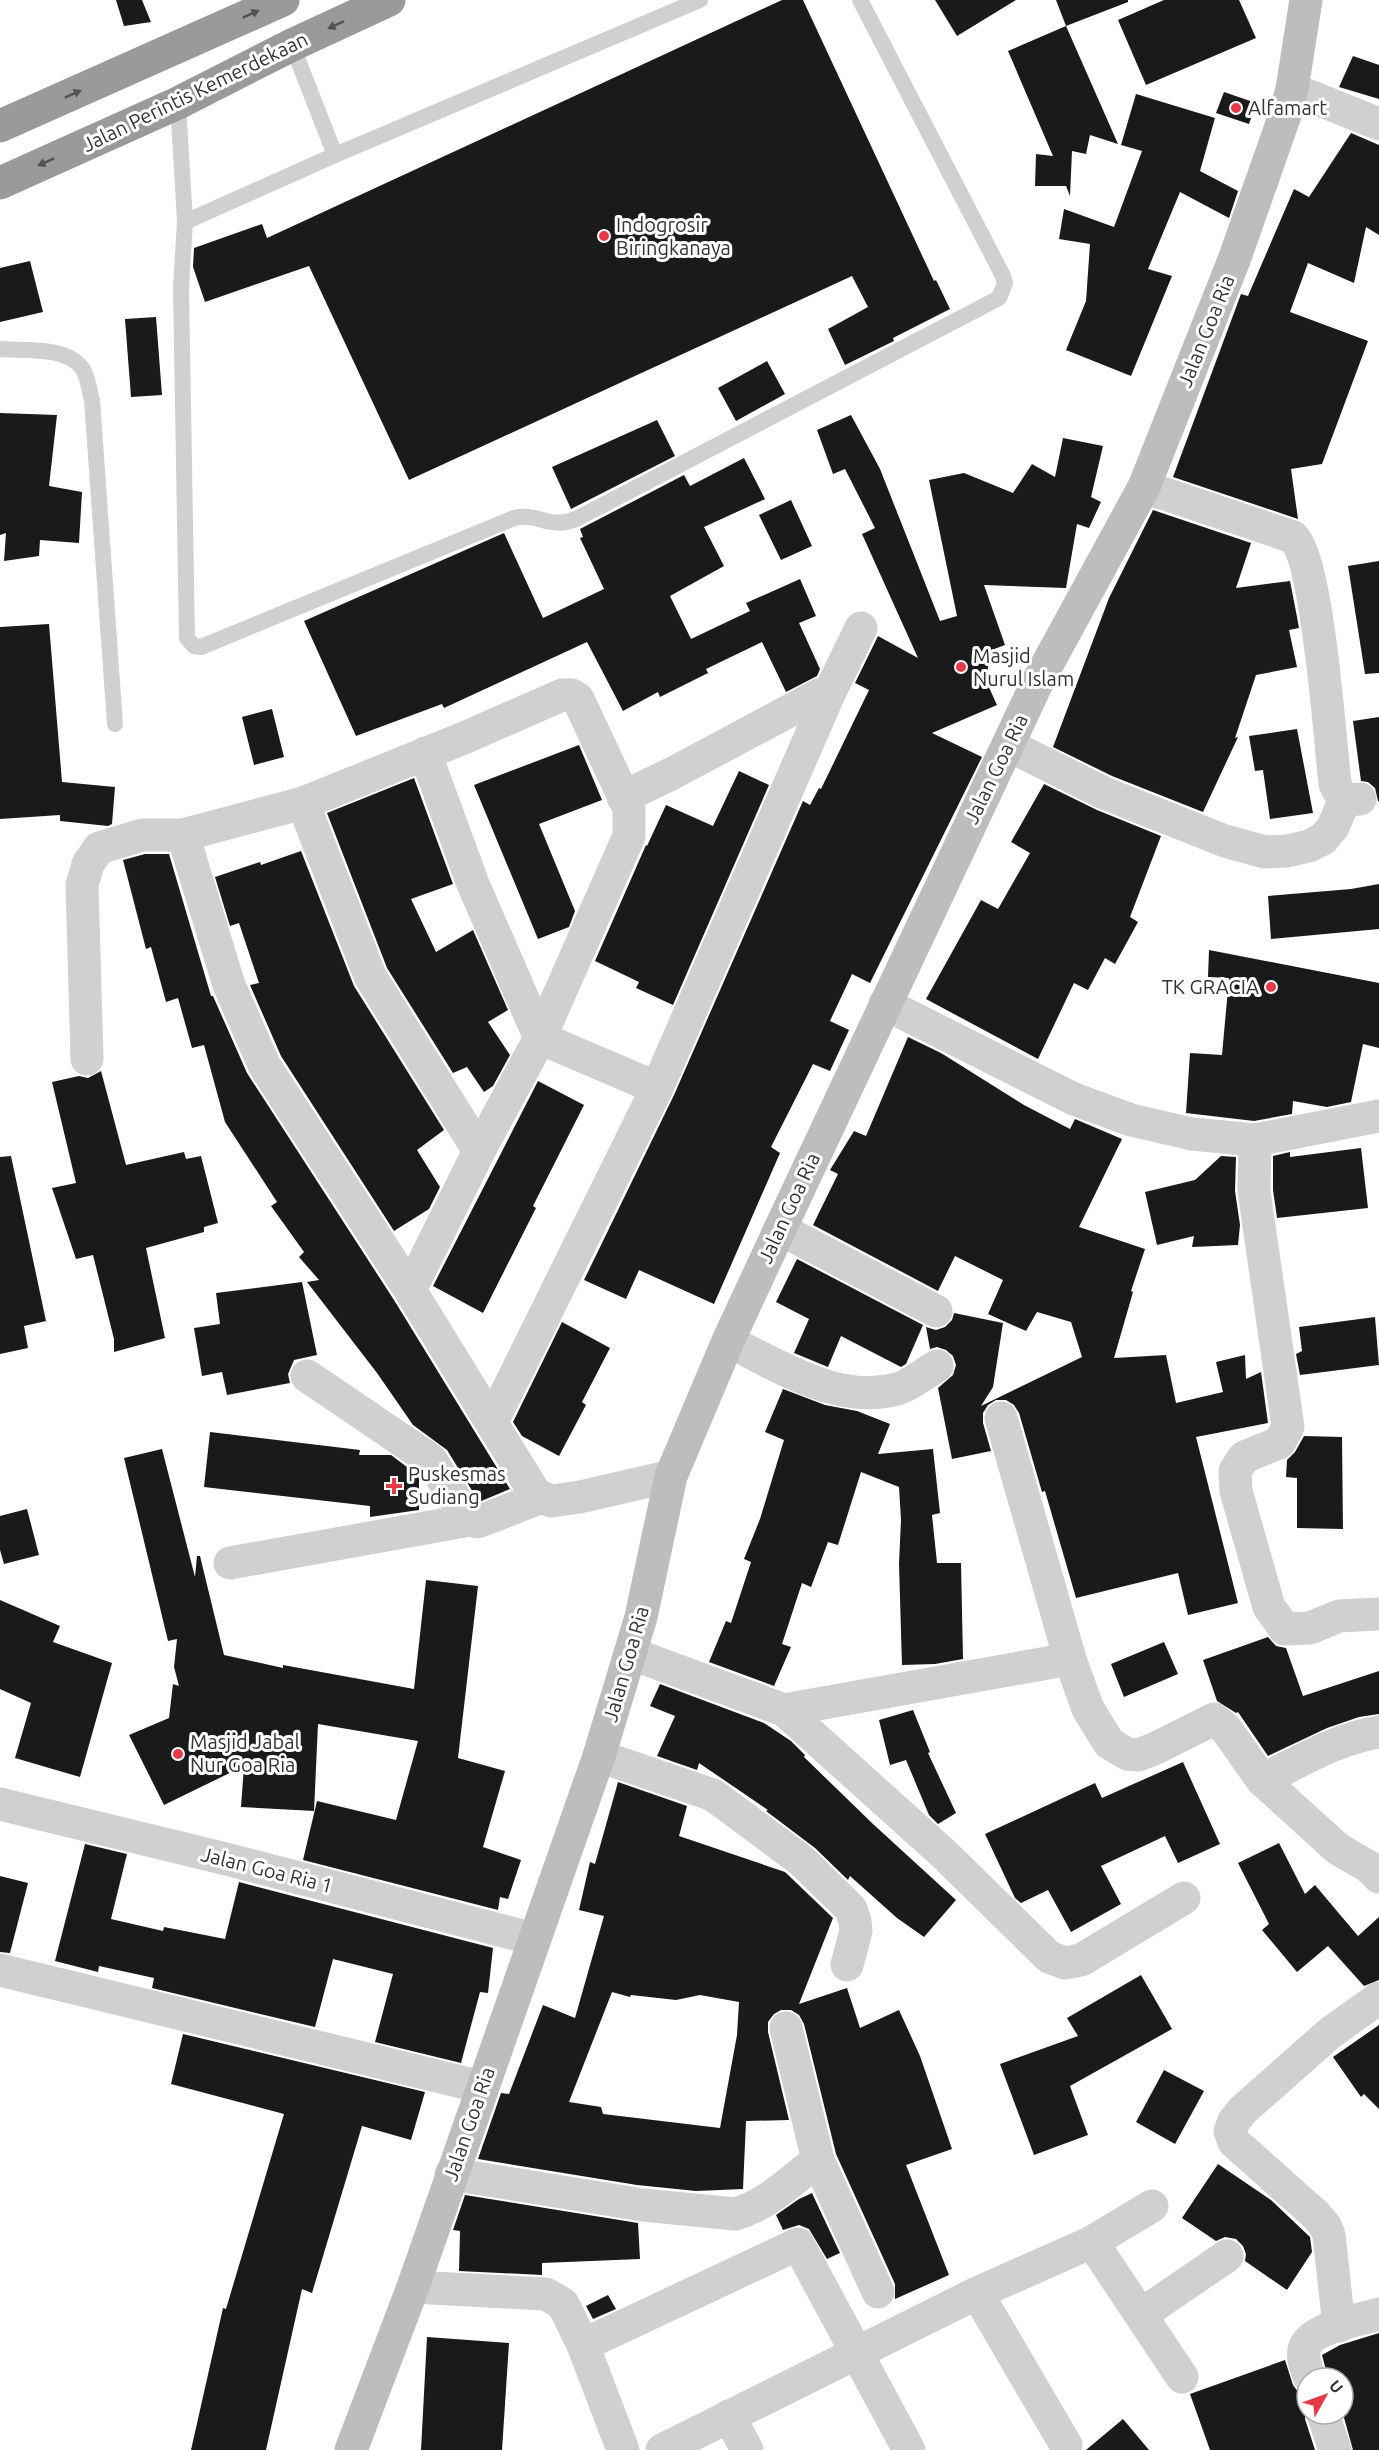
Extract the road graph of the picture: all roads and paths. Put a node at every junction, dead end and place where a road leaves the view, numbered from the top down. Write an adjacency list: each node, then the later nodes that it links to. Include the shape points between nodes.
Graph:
1 (283, 0): 10 (highway, one-way to 1)
2 (389, 0): 6 (highway, Jalan Perintis Kemerdekaan, one-way to 6)
3 (700, 0): 11 (lane)
4 (860, 0): 13 (lane, via 1003,276 1005,283 999,298 576,519 555,523 525,515 514,518 201,647 187,638 181,288)
5 (1306, 0): 7 (main road, Jalan Goa Ria)
6 (292, 45): 8 (highway, Jalan Perintis Kemerdekaan); 11 (lane)
7 (1292, 89): 9 (street); 15 (main road, Jalan Goa Ria, via 1257,200)
8 (178, 103): 12 (highway, Jalan Perintis Kemerdekaan, one-way to 12); 13 (lane)
9 (1379, 124)
10 (0, 126)
11 (335, 155): 13 (lane)
12 (0, 183)
13 (185, 222)
14 (0, 349): 18 (lane, via 44,350 74,360 84,369 92,400)
15 (1144, 487): 19 (main road, Jalan Goa Ria, via 1037,683); 19 (street, via 1293,537 1300,545 1312,591 1335,784 1339,793 1353,799 1323,839 1287,851 1265,852 1225,841 1104,793)
16 (861, 628): 17 (street)
17 (829, 694): 21 (street, via 819,695); 27 (street)
18 (115, 724)
19 (1008, 745): 24 (main road, Jalan Goa Ria)
20 (425, 753): 21 (street, via 561,695 572,695 578,699); 22 (street); 25 (street, via 473,884)
21 (623, 796): 25 (street, via 630,822 626,848)
22 (303, 803): 23 (street); 30 (street, via 370,976)
23 (183, 835): 26 (street, via 142,835 99,848 88,864 81,885); 32 (street, via 229,985 264,1065)
24 (885, 1004): 29 (street, via 1074,1099 1131,1120 1192,1134); 31 (main road, Jalan Goa Ria)
25 (540, 1038): 27 (street); 30 (street)
26 (87, 1059)
27 (657, 1088): 38 (street)
28 (1379, 1116): 29 (street)
29 (1255, 1140): 43 (street, via 1254,1191 1288,1427 1279,1443 1241,1460 1236,1467 1236,1491 1269,1607 1285,1629 1310,1628 1339,1616)
30 (479, 1151): 32 (street)
31 (780, 1229): 33 (street); 34 (main road, Jalan Goa Ria)
32 (410, 1290): 38 (street)
33 (936, 1311)
34 (728, 1341): 35 (street, via 814,1383 843,1389 899,1389); 39 (main road, Jalan Goa Ria)
35 (937, 1366)
36 (307, 1376): 41 (street, via 431,1460)
37 (1001, 1418): 45 (street)
38 (492, 1422): 40 (street, via 536,1495)
39 (671, 1476): 40 (street, via 580,1497 551,1501); 44 (main road, Jalan Goa Ria)
40 (542, 1497): 41 (street, via 478,1522)
41 (470, 1520): 42 (street)
42 (230, 1563)
43 (1379, 1614)
44 (630, 1653): 46 (street); 48 (main road, Jalan Goa Ria)
45 (1070, 1659): 46 (street); 49 (street, via 1088,1709 1109,1743 1127,1754 1138,1755 1214,1719 1226,1729)
46 (784, 1710): 52 (street, via 945,1855 1049,1957 1065,1963 1081,1960)
47 (1379, 1732): 49 (street, via 1318,1752)
48 (599, 1756): 53 (main road, Jalan Goa Ria); 54 (street, via 713,1795 802,1861 851,1909 856,1931)
49 (1262, 1780): 51 (street, via 1338,1849)
50 (0, 1804): 53 (street, Jalan Goa Ria 1)
51 (1379, 1877)
52 (1184, 1898)
53 (534, 1939): 58 (main road, Jalan Goa Ria)
54 (847, 1965)
55 (0, 1971): 58 (street)
56 (1379, 1998): 69 (street, via 1330,2033 1272,2083 1234,2121 1230,2131 1234,2142 1326,2227)
57 (786, 2028): 59 (street)
58 (482, 2087): 60 (main road, Jalan Goa Ria)
59 (818, 2160): 60 (street, via 776,2193 735,2214 644,2205); 65 (street)
60 (451, 2174): 64 (main road, Jalan Goa Ria)
61 (1152, 2205): 62 (street)
62 (1092, 2242): 66 (street); 67 (street)
63 (1227, 2256): 67 (street)
64 (412, 2287): 70 (street, via 546,2294 563,2304); 77 (main road, Jalan Goa Ria)
65 (878, 2292)
66 (977, 2293): 71 (street); 76 (street)
67 (1142, 2314): 73 (street)
68 (1379, 2314): 69 (street)
69 (1340, 2326): 72 (street, via 1307,2341 1303,2352)
70 (583, 2345): 71 (street, via 798,2244); 78 (street)
71 (856, 2352): 74 (street); 81 (street)
72 (1307, 2366)
73 (1182, 2377)
74 (729, 2416): 79 (street); 80 (street)
75 (1327, 2426): 82 (street)
76 (1066, 2445)
77 (351, 2450)
78 (623, 2450)
79 (662, 2450)
80 (747, 2450)
81 (909, 2450)
82 (1335, 2450)

